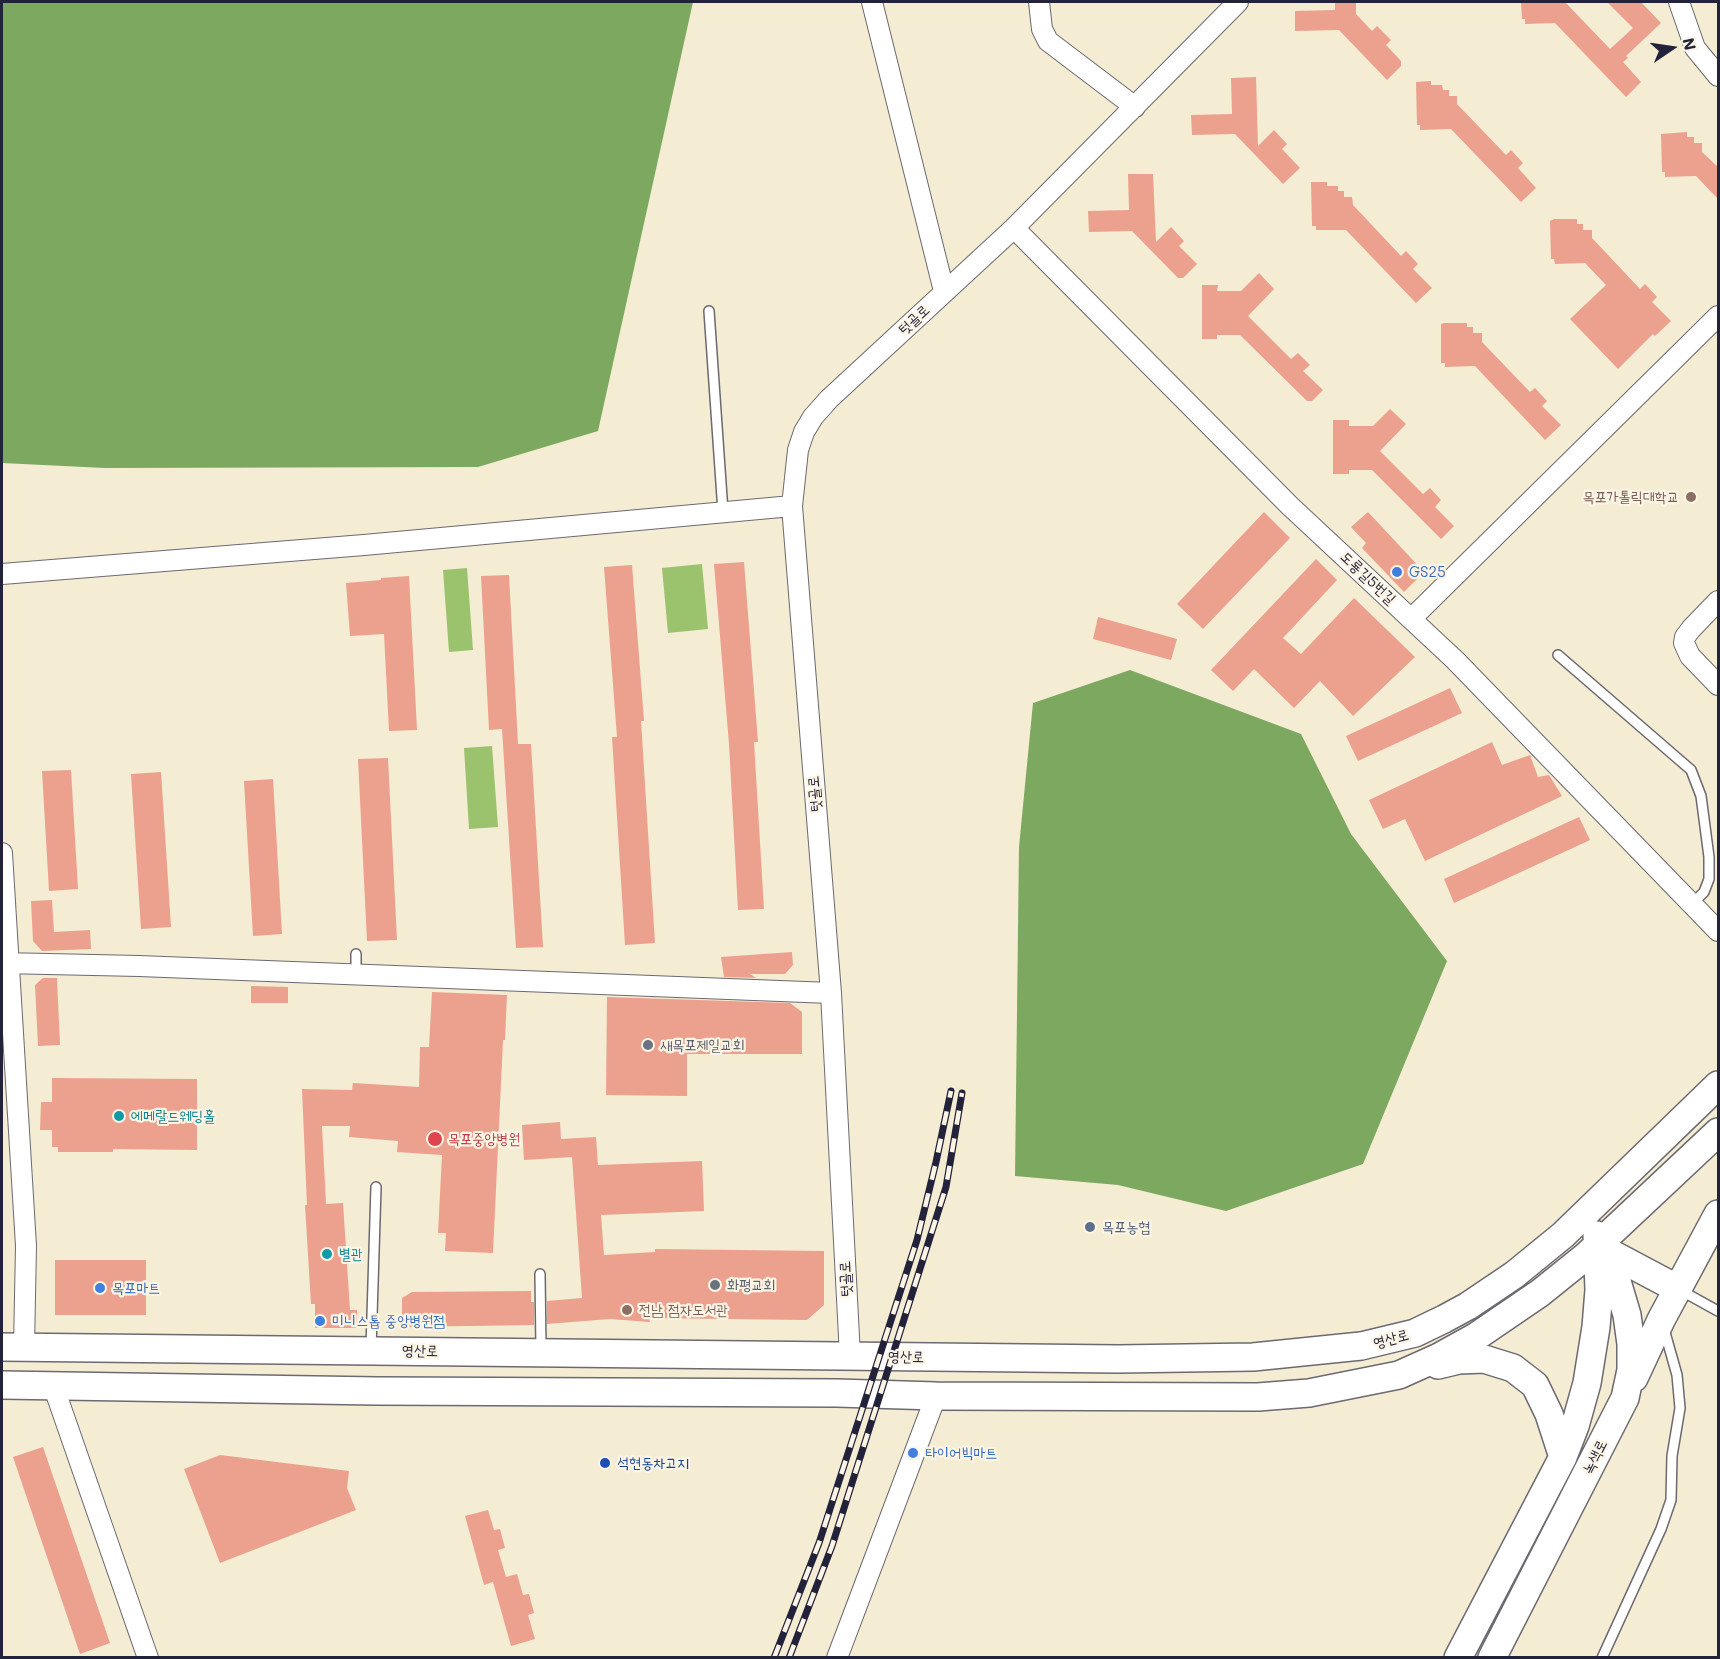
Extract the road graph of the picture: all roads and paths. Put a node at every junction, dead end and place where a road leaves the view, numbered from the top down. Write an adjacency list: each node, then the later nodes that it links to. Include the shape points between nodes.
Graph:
1 (872, 2): 8 (street)
2 (1039, 2): 6 (street, via 1042,29 1048,41)
3 (1238, 2): 6 (street, 텃골로)
4 (1678, 2): 5 (street, via 1695,48)
5 (1719, 76)
6 (1135, 107): 7 (street, 텃골로)
7 (1014, 228): 8 (street, 텃골로); 15 (street, 도룡길5번길, via 1290,506)
8 (944, 291): 11 (street, 텃골로, via 813,417 798,450)
9 (709, 311): 12 (lane)
10 (1719, 316): 15 (street)
11 (792, 506): 12 (street); 24 (street, 텃골로)
12 (723, 512): 13 (street)
13 (2, 574)
14 (1719, 601): 17 (street, via 1691,629 1684,643 1690,656)
15 (1411, 619): 19 (street, 도룡길5번길)
16 (1558, 655): 19 (lane, via 1691,770 1701,796 1709,856 1704,892)
17 (1719, 685)
18 (2, 853): 22 (street)
19 (1692, 904): 20 (street, 도룡길5번길)
20 (1719, 931)
21 (356, 954): 23 (lane)
22 (5, 963): 23 (street); 36 (street, via 26,1246)
23 (356, 975): 24 (street)
24 (831, 993): 39 (street, 텃골로)
25 (1719, 1085): 28 (street, 영산로)
26 (1719, 1132): 31 (street)
27 (376, 1187): 37 (lane)
28 (1602, 1196): 30 (street, 영산로); 31 (street, 녹색로)
29 (1719, 1214): 33 (street)
30 (1566, 1231): 31 (street); 39 (street, 영산로, via 1514,1275 1468,1306 1415,1332 1360,1346 1253,1358)
31 (1597, 1246): 33 (street); 40 (street, via 1540,1293 1478,1336); 44 (street, 녹색로, via 1616,1278 1627,1315 1631,1370); 45 (street, 녹색로, via 1596,1328 1587,1383)
32 (540, 1274): 38 (lane)
33 (1678, 1289): 34 (lane); 35 (street)
34 (1719, 1311)
35 (1661, 1320): 44 (street); 50 (lane, via 1677,1375 1680,1408 1672,1456 1671,1500)
36 (13, 1347): 37 (street, 영산로)
37 (371, 1350): 38 (street, 영산로)
38 (541, 1352): 39 (street, 영산로)
39 (850, 1356)
40 (1399, 1375): 43 (street, via 1309,1393 1258,1397); 45 (street, via 1459,1360 1484,1359 1513,1368 1535,1386)
41 (2, 1384): 42 (street)
42 (53, 1385): 43 (street); 46 (street)
43 (936, 1396): 47 (street)
44 (1624, 1398): 49 (street, 녹색로)
45 (1563, 1457): 48 (street, 녹색로)
46 (148, 1658)
47 (837, 1658)
48 (1458, 1658)
49 (1492, 1658)
50 (1602, 1658)

